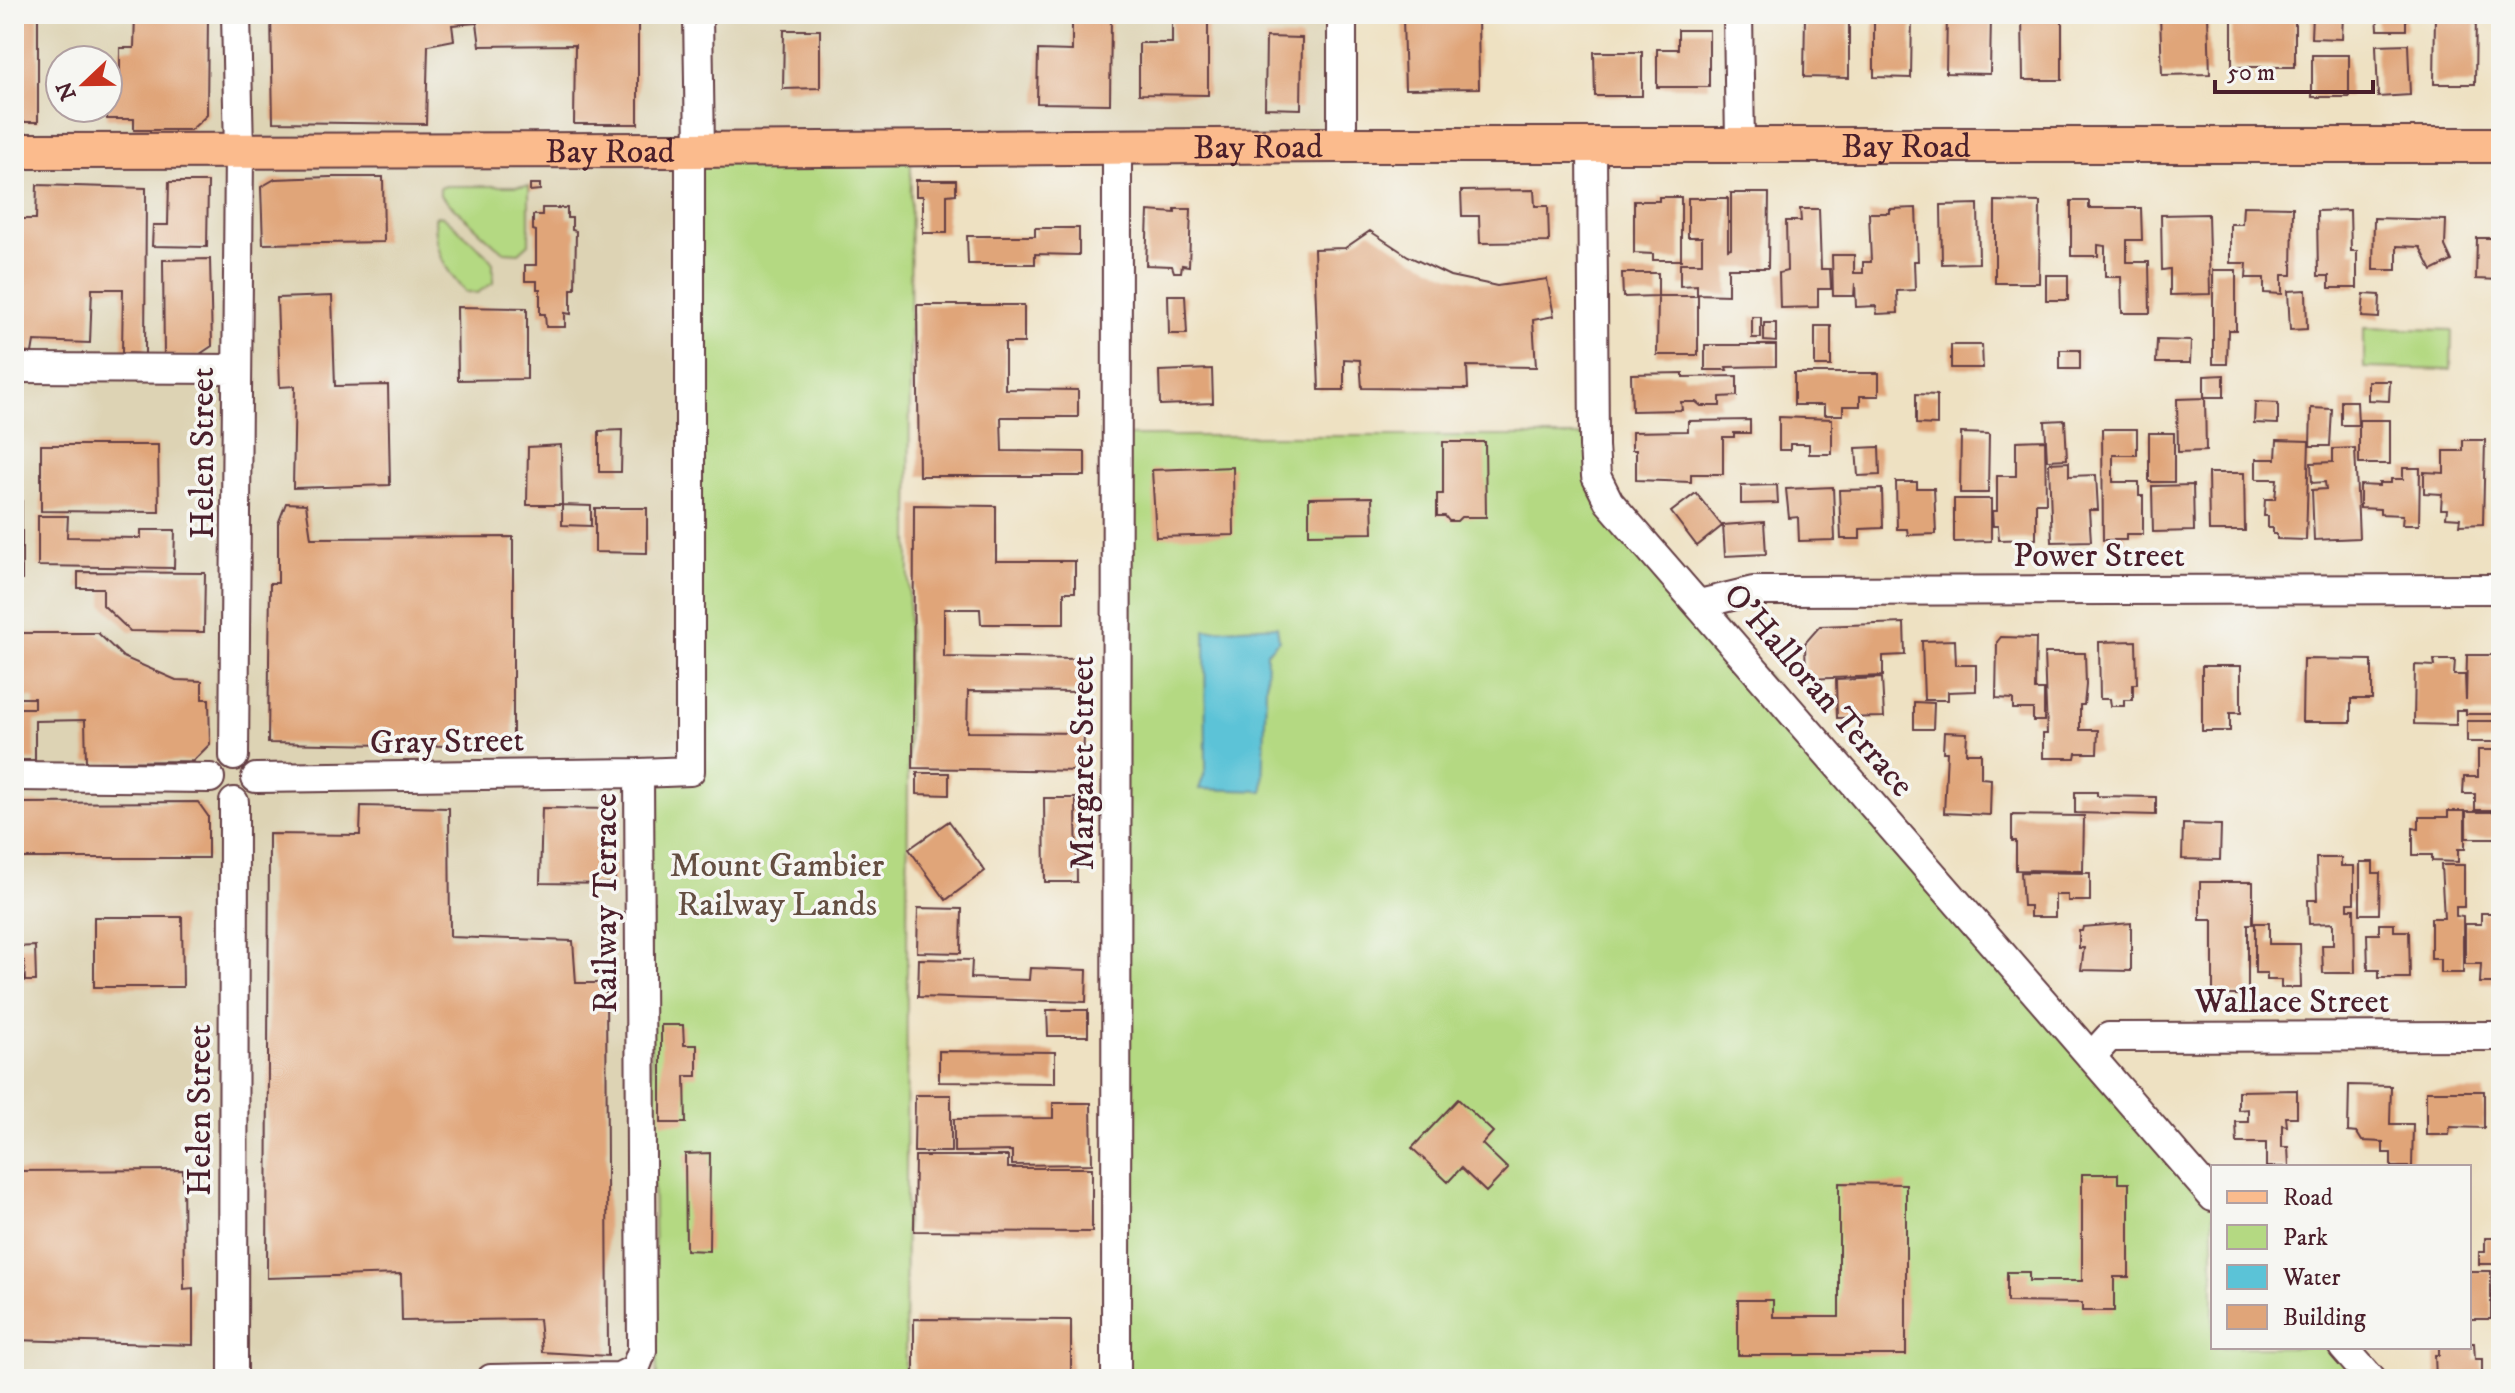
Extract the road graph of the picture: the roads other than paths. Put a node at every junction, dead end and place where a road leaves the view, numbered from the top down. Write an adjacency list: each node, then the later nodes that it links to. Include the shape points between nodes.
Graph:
1 (236, 14): 12 (street, Helen Street)
2 (698, 14): 10 (street)
3 (1342, 14): 7 (street)
4 (1738, 14): 6 (street)
5 (1592, 144): 6 (main road, Bay Road); 7 (main road, Bay Road); 16 (street, O'Halloran Terrace, via 1596,476 1609,502)
6 (1740, 144): 8 (main road, Bay Road)
7 (1342, 145): 9 (main road, Bay Road)
8 (2501, 145)
9 (1117, 148): 10 (main road, Bay Road); 30 (street, Margaret Street)
10 (695, 150): 12 (main road, Bay Road); 18 (street, Railway Terrace, via 690,771)
11 (14, 151): 12 (main road, Bay Road)
12 (239, 151): 14 (street, Helen Street)
13 (14, 368): 14 (street)
14 (237, 369): 17 (street, Helen Street)
15 (2501, 589): 16 (street, Power Street, via 1753,591)
16 (1699, 604): 24 (street, O'Halloran Terrace)
17 (234, 756): 20 (street, via 220,760); 21 (street, via 247,760)
18 (639, 773): 21 (street, Gray Street); 29 (street, Railway Terrace, via 642,1351 635,1369 619,1377)
19 (14, 776): 20 (street)
20 (210, 778): 22 (street, via 215,792)
21 (256, 778): 22 (street, via 253,792)
22 (234, 802): 27 (street, Helen Street)
23 (2501, 1036): 24 (street, Wallace Street, via 2109,1037)
24 (2091, 1057): 25 (street, O'Halloran Terrace)
25 (2211, 1195)
26 (2345, 1349): 31 (street)
27 (235, 1376)
28 (491, 1379): 29 (street, Railway Terrace)
29 (541, 1379)
30 (1116, 1379)
31 (2371, 1379)

